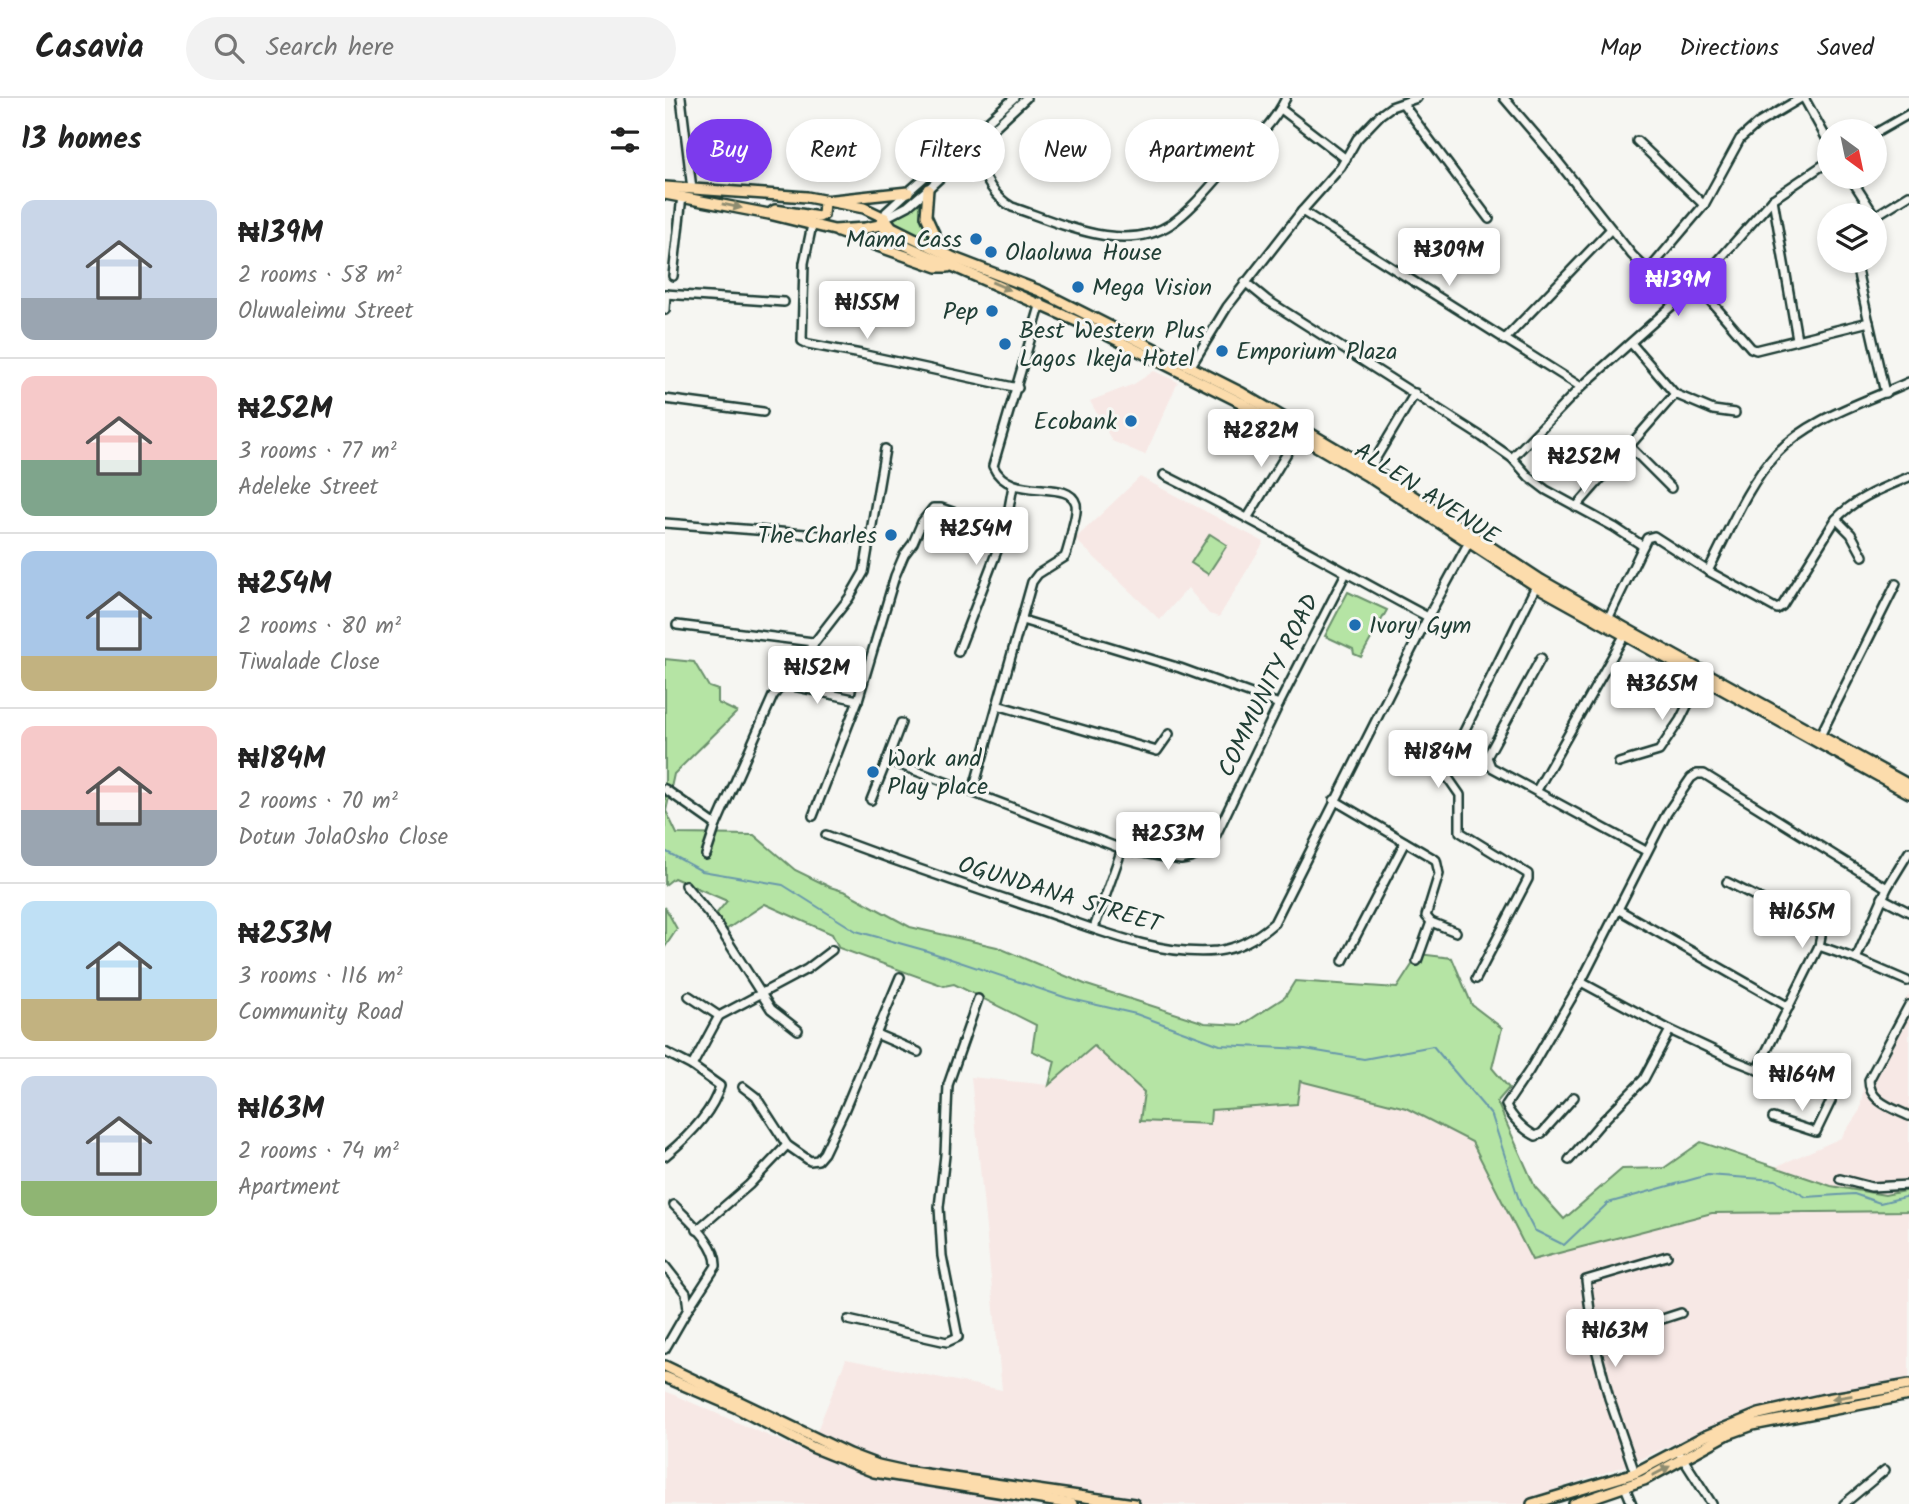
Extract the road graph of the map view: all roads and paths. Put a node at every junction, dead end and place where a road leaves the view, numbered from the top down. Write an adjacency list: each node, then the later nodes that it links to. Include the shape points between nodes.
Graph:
1 (681, 98): 20 (street)
2 (1014, 98): 22 (street)
3 (1026, 98): 11 (street)
4 (1286, 98): 9 (street)
5 (1417, 98): 8 (street)
6 (1504, 98): 35 (street)
7 (1803, 98): 12 (street); 28 (street, via 1740,139)
8 (1403, 104): 15 (street, via 1380,115 1357,139); 33 (street)
9 (1281, 109): 15 (street); 18 (street, via 1184,213 1159,231 1142,236 1095,233 1012,207 995,194)
10 (1909, 114): 13 (street)
11 (1003, 119)
12 (1817, 122)
13 (1887, 127)
14 (1637, 141): 28 (street)
15 (1346, 159): 30 (street)
16 (1817, 169): 26 (street)
17 (936, 182): 21 (street)
18 (989, 182)
19 (665, 187): 20 (main road)
20 (692, 189): 27 (main road)
21 (928, 190): 32 (street); 37 (main road, via 926,216)
22 (908, 192): 27 (main road); 32 (street)
23 (665, 194): 25 (main road)
24 (1909, 195): 29 (street)
25 (682, 196): 31 (main road, one-way to 31); 41 (street)
26 (1773, 199): 43 (street); 51 (street)
27 (824, 201): 31 (main road, via 819,217 775,210); 32 (main road, via 864,208)
28 (1704, 205): 39 (street)
29 (1887, 209)
30 (1302, 211): 42 (street); 50 (street)
31 (769, 214): 34 (main road)
32 (885, 218): 36 (main road, via 880,225); 37 (main road, ALLEN AVENUE, via 892,227); 38 (main road, ALLEN AVENUE, via 884,228 896,241)
33 (1489, 219)
34 (812, 225): 36 (main road); 56 (street, via 804,262 802,341)
35 (1611, 229): 39 (street); 50 (street)
36 (834, 230): 38 (main road, via 937,267)
37 (942, 251): 53 (main road, ALLEN AVENUE, via 1040,291)
38 (953, 267): 47 (main road, ALLEN AVENUE, one-way to 47)
39 (1649, 270): 45 (street)
40 (1858, 273): 49 (street)
41 (673, 276)
42 (1245, 282): 53 (street); 57 (street)
43 (1696, 284): 45 (street); 51 (street, via 1751,348)
44 (666, 294): 46 (street); 48 (street)
45 (1677, 299): 52 (street)
46 (784, 302)
47 (1041, 303): 56 (street); 63 (main road, ALLEN AVENUE)
48 (665, 310)
49 (1869, 322): 51 (street); 58 (street)
50 (1504, 340): 55 (street)
51 (1797, 340)
52 (1631, 343): 55 (street); 59 (street)
53 (1191, 366): 67 (main road, ALLEN AVENUE)
54 (1909, 382): 58 (street)
55 (1581, 387): 66 (street)
56 (1018, 388): 70 (street, via 993,466 996,474)
57 (1415, 393): 66 (street); 67 (street)
58 (1885, 393): 81 (street, via 1822,421 1777,453 1759,476)
59 (1675, 394): 62 (street, via 1713,410); 64 (street)
60 (665, 399): 61 (street)
61 (762, 412)
62 (1735, 413)
63 (1298, 435): 73 (street); 78 (main road, ALLEN AVENUE)
64 (1629, 446): 71 (street); 72 (street)
65 (885, 449): 77 (street)
66 (1512, 458): 72 (street, via 1529,477)
67 (1370, 468): 86 (main road, ALLEN AVENUE)
68 (1164, 475): 73 (street)
69 (1909, 477): 74 (street, via 1859,500)
70 (1013, 486): 76 (street); 87 (street, via 1062,492 1076,502 1065,557 1032,582)
71 (1671, 488)
72 (1576, 507): 79 (street)
73 (1248, 517): 82 (street)
74 (1836, 519): 80 (street); 81 (street, via 1777,609)
75 (665, 523): 77 (street)
76 (1005, 530): 91 (street); 95 (street, via 933,508 895,576)
77 (871, 539): 90 (street, via 857,586)
78 (1469, 542): 84 (main road, ALLEN AVENUE); 85 (street, OGUNDANA STREET)
79 (1643, 546): 81 (street, via 1654,536); 86 (street)
80 (1863, 556)
81 (1708, 571)
82 (1346, 573): 85 (street); 96 (street, COMMUNITY ROAD)
83 (1896, 584): 100 (street)
84 (1536, 586): 89 (main road, ALLEN AVENUE); 133 (street, via 1444,772 1460,795 1460,832 1528,874)
85 (1428, 617): 109 (street, OGUNDANA STREET)
86 (1608, 619): 100 (main road, ALLEN AVENUE)
87 (1022, 620): 96 (street); 97 (street)
88 (677, 625): 90 (street)
89 (1624, 636): 93 (main road, ALLEN AVENUE); 105 (street)
90 (813, 642): 94 (street)
91 (958, 652)
92 (1541, 658): 105 (street, via 1487,757 1491,767)
93 (1701, 678): 102 (street, via 1659,751); 107 (main road, ALLEN AVENUE)
94 (783, 684): 95 (street); 111 (street, via 773,696)
95 (858, 700): 110 (street)
96 (1279, 704): 114 (street, COMMUNITY ROAD, via 1209,846 1181,860)
97 (997, 705): 99 (street, via 1157,751); 106 (street)
98 (901, 723): 101 (street)
99 (1169, 734)
100 (1820, 736): 103 (main road, ALLEN AVENUE)
101 (887, 760): 106 (street, COMMUNITY ROAD); 108 (street)
102 (1619, 763)
103 (1909, 785)
104 (665, 789): 111 (street)
105 (1537, 790): 115 (street)
106 (973, 791): 114 (street, COMMUNITY ROAD)
107 (1909, 793)
108 (871, 800)
109 (1334, 800): 113 (street); 125 (street, OGUNDANA STREET, via 1274,923 1260,935 1217,951 1187,950)
110 (813, 816)
111 (716, 825): 117 (street)
112 (826, 835): 125 (street, OGUNDANA STREET)
113 (1405, 842): 124 (street, via 1429,854 1439,866 1426,916); 130 (street)
114 (1122, 849): 125 (street)
115 (1646, 851): 120 (street, via 1691,778 1704,774); 122 (street)
116 (1909, 852): 120 (street)
117 (706, 855)
118 (1727, 882): 127 (street, via 1816,928 1821,936)
119 (685, 885): 136 (street, via 715,921)
120 (1887, 888): 121 (street)
121 (1882, 898): 123 (street); 129 (street)
122 (1619, 910): 135 (street); 140 (street)
123 (1909, 912)
124 (1431, 922): 126 (street); 131 (street)
125 (1094, 928)
126 (1456, 932)
127 (1819, 946): 129 (street); 140 (street)
128 (832, 950): 136 (street)
129 (1856, 959): 134 (street)
130 (1343, 961)
131 (1417, 961)
132 (900, 977): 144 (street)
133 (1476, 979)
134 (1906, 981)
135 (1581, 982): 143 (street); 150 (street, via 1506,1105 1536,1136)
136 (759, 994): 141 (street); 142 (street)
137 (689, 996): 141 (street)
138 (978, 999): 164 (street, via 948,1085 939,1207 942,1256 958,1336 947,1342)
139 (1909, 1005): 151 (street, via 1869,1086 1881,1102)
140 (1789, 1007): 148 (street)
141 (719, 1017): 147 (street)
142 (798, 1030)
143 (1670, 1030): 148 (street); 155 (street, via 1644,1079)
144 (876, 1034): 146 (street); 153 (street, via 824,1153 810,1161)
145 (665, 1052): 147 (street)
146 (918, 1052)
147 (692, 1066): 154 (street, via 720,1086 697,1127)
148 (1757, 1070): 152 (street, via 1831,1101 1816,1132)
149 (743, 1087): 153 (street, via 756,1097)
150 (1574, 1097)
151 (1909, 1116)
152 (1773, 1118)
153 (787, 1145): 159 (street)
154 (665, 1156)
155 (1569, 1160)
156 (1840, 1179): 157 (street, via 1871,1187)
157 (1909, 1185)
158 (674, 1205): 159 (street)
159 (697, 1230): 162 (street, via 714,1253 716,1266)
160 (1667, 1256): 165 (street, via 1586,1280)
161 (665, 1266): 162 (street, via 685,1293)
162 (688, 1309): 166 (street)
163 (1681, 1313): 165 (street)
164 (848, 1320)
165 (1594, 1341): 172 (street)
166 (665, 1349)
167 (665, 1366): 174 (main road, via 863,1460)
168 (665, 1377): 174 (main road, via 874,1472)
169 (1908, 1387): 170 (main road, via 1759,1414)
170 (1680, 1455): 172 (main road); 173 (main road, one-way to 170, via 1662,1471); 180 (street)
171 (1885, 1470): 181 (street)
172 (1635, 1473): 177 (main road)
173 (1625, 1487): 178 (main road); 179 (street)
174 (1030, 1497): 175 (main road); 176 (main road)
175 (1072, 1504)
176 (1134, 1504)
177 (1532, 1504)
178 (1574, 1504)
179 (1632, 1504)
180 (1711, 1504)
181 (1844, 1504)

